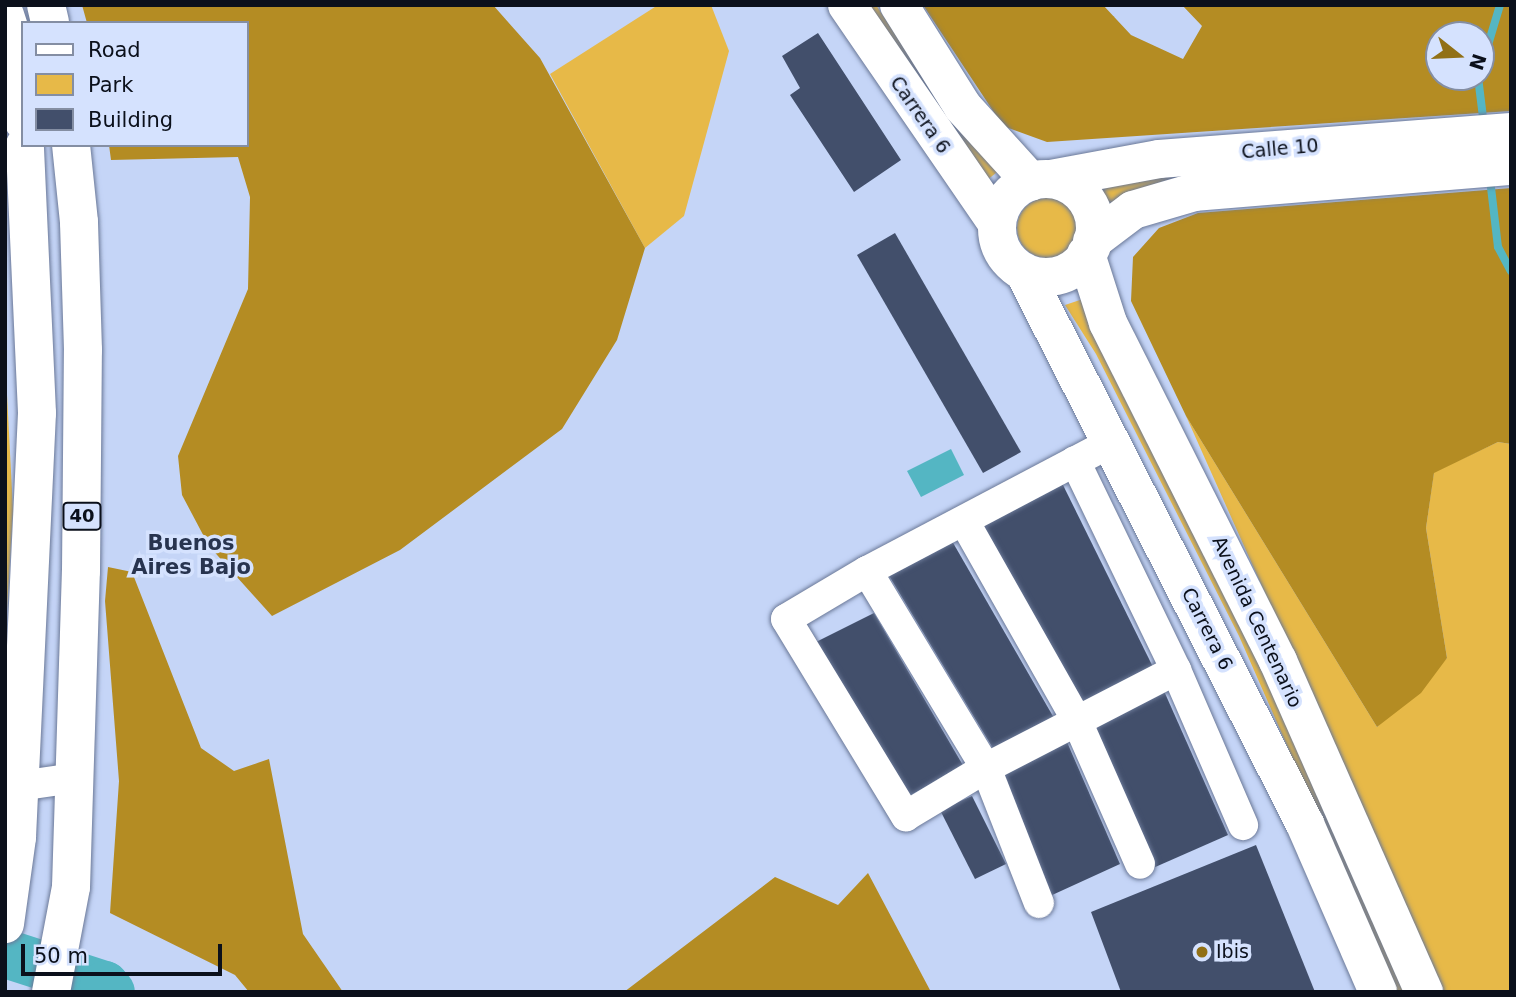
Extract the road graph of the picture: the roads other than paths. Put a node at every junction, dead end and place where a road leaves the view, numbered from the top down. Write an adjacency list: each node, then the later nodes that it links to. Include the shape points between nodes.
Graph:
1 (846, 5): 11 (main road, Carrera 6)
2 (899, 5): 10 (main road, via 963,107)
3 (5, 15): 4 (main road, via 17,53)
4 (21, 98)
5 (1511, 132): 8 (main road, Calle 10)
6 (25, 147): 22 (main road, via 37,413)
7 (71, 147): 21 (main road, 40, via 83,350)
8 (1359, 160): 9 (main road, Calle 10); 10 (main road, Calle 10, via 1159,159); 12 (main road, Calle 10, via 1157,199 1133,210)
9 (1511, 166)
10 (1041, 180): 11 (main road, via 1008,197); 12 (main road, via 1076,190 1086,201 1092,213)
11 (997, 223): 13 (main road, via 1003,252)
12 (1089, 248): 13 (main road, via 1065,273 1051,277); 29 (main road, Avenida Centenario, via 1113,334 1278,661)
13 (1024, 272): 14 (main road, Carrera 6)
14 (1110, 443): 15 (street); 28 (main road, Carrera 6, via 1305,824)
15 (1075, 461): 16 (street); 18 (street)
16 (964, 521): 17 (street); 19 (street)
17 (867, 571): 20 (street); 20 (street, via 786,619 793,631 906,816)
18 (1176, 670): 19 (street); 23 (street)
19 (1077, 721): 20 (street); 24 (street)
20 (986, 768): 25 (street)
21 (74, 778): 22 (street); 27 (main road, 40, via 71,887)
22 (13, 787): 26 (main road, via 18,837)
23 (1243, 825)
24 (1140, 864)
25 (1038, 903)
26 (5, 925)
27 (51, 992)
28 (1378, 992)
29 (1424, 992)

